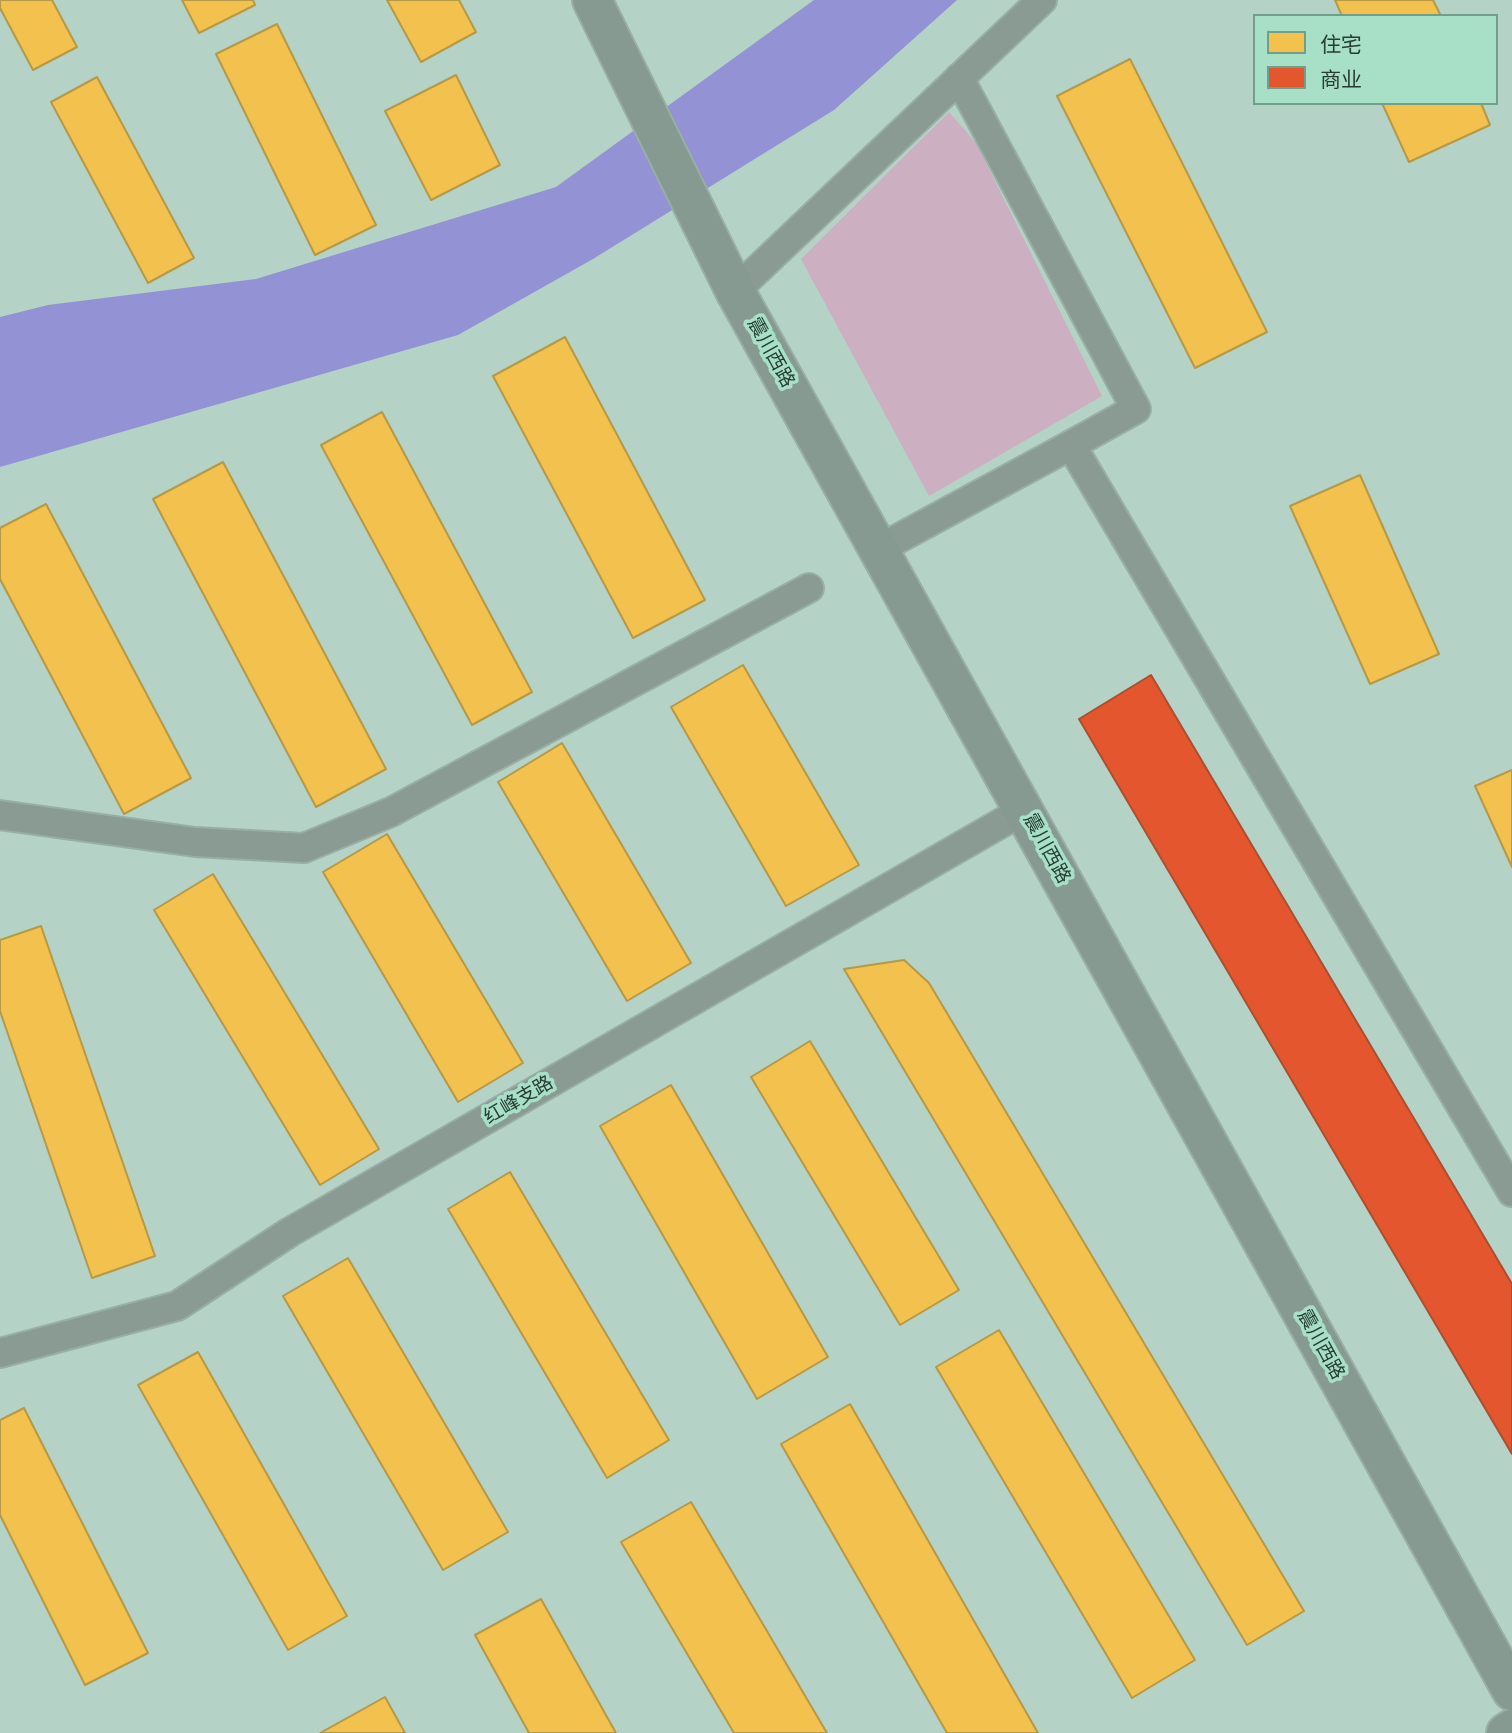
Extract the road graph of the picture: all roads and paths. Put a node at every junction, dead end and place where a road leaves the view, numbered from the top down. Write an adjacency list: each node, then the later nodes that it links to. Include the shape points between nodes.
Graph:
1 (592, 0): 4 (street, 震川西路)
2 (1042, 0): 3 (street)
3 (959, 78): 4 (street); 5 (street, via 1136,409)
4 (735, 291): 6 (street, 震川西路)
5 (1071, 445): 6 (street); 10 (street)
6 (879, 549): 8 (street, 震川西路)
7 (809, 588): 9 (street, via 391,812 304,848 195,842)
8 (1024, 810): 11 (street, 红峰支路, via 290,1232 177,1306); 12 (street, 震川西路)
9 (0, 815)
10 (1512, 1192)
11 (0, 1353)
12 (1512, 1692)
13 (1512, 1730): 14 (street)
14 (1506, 1733)

